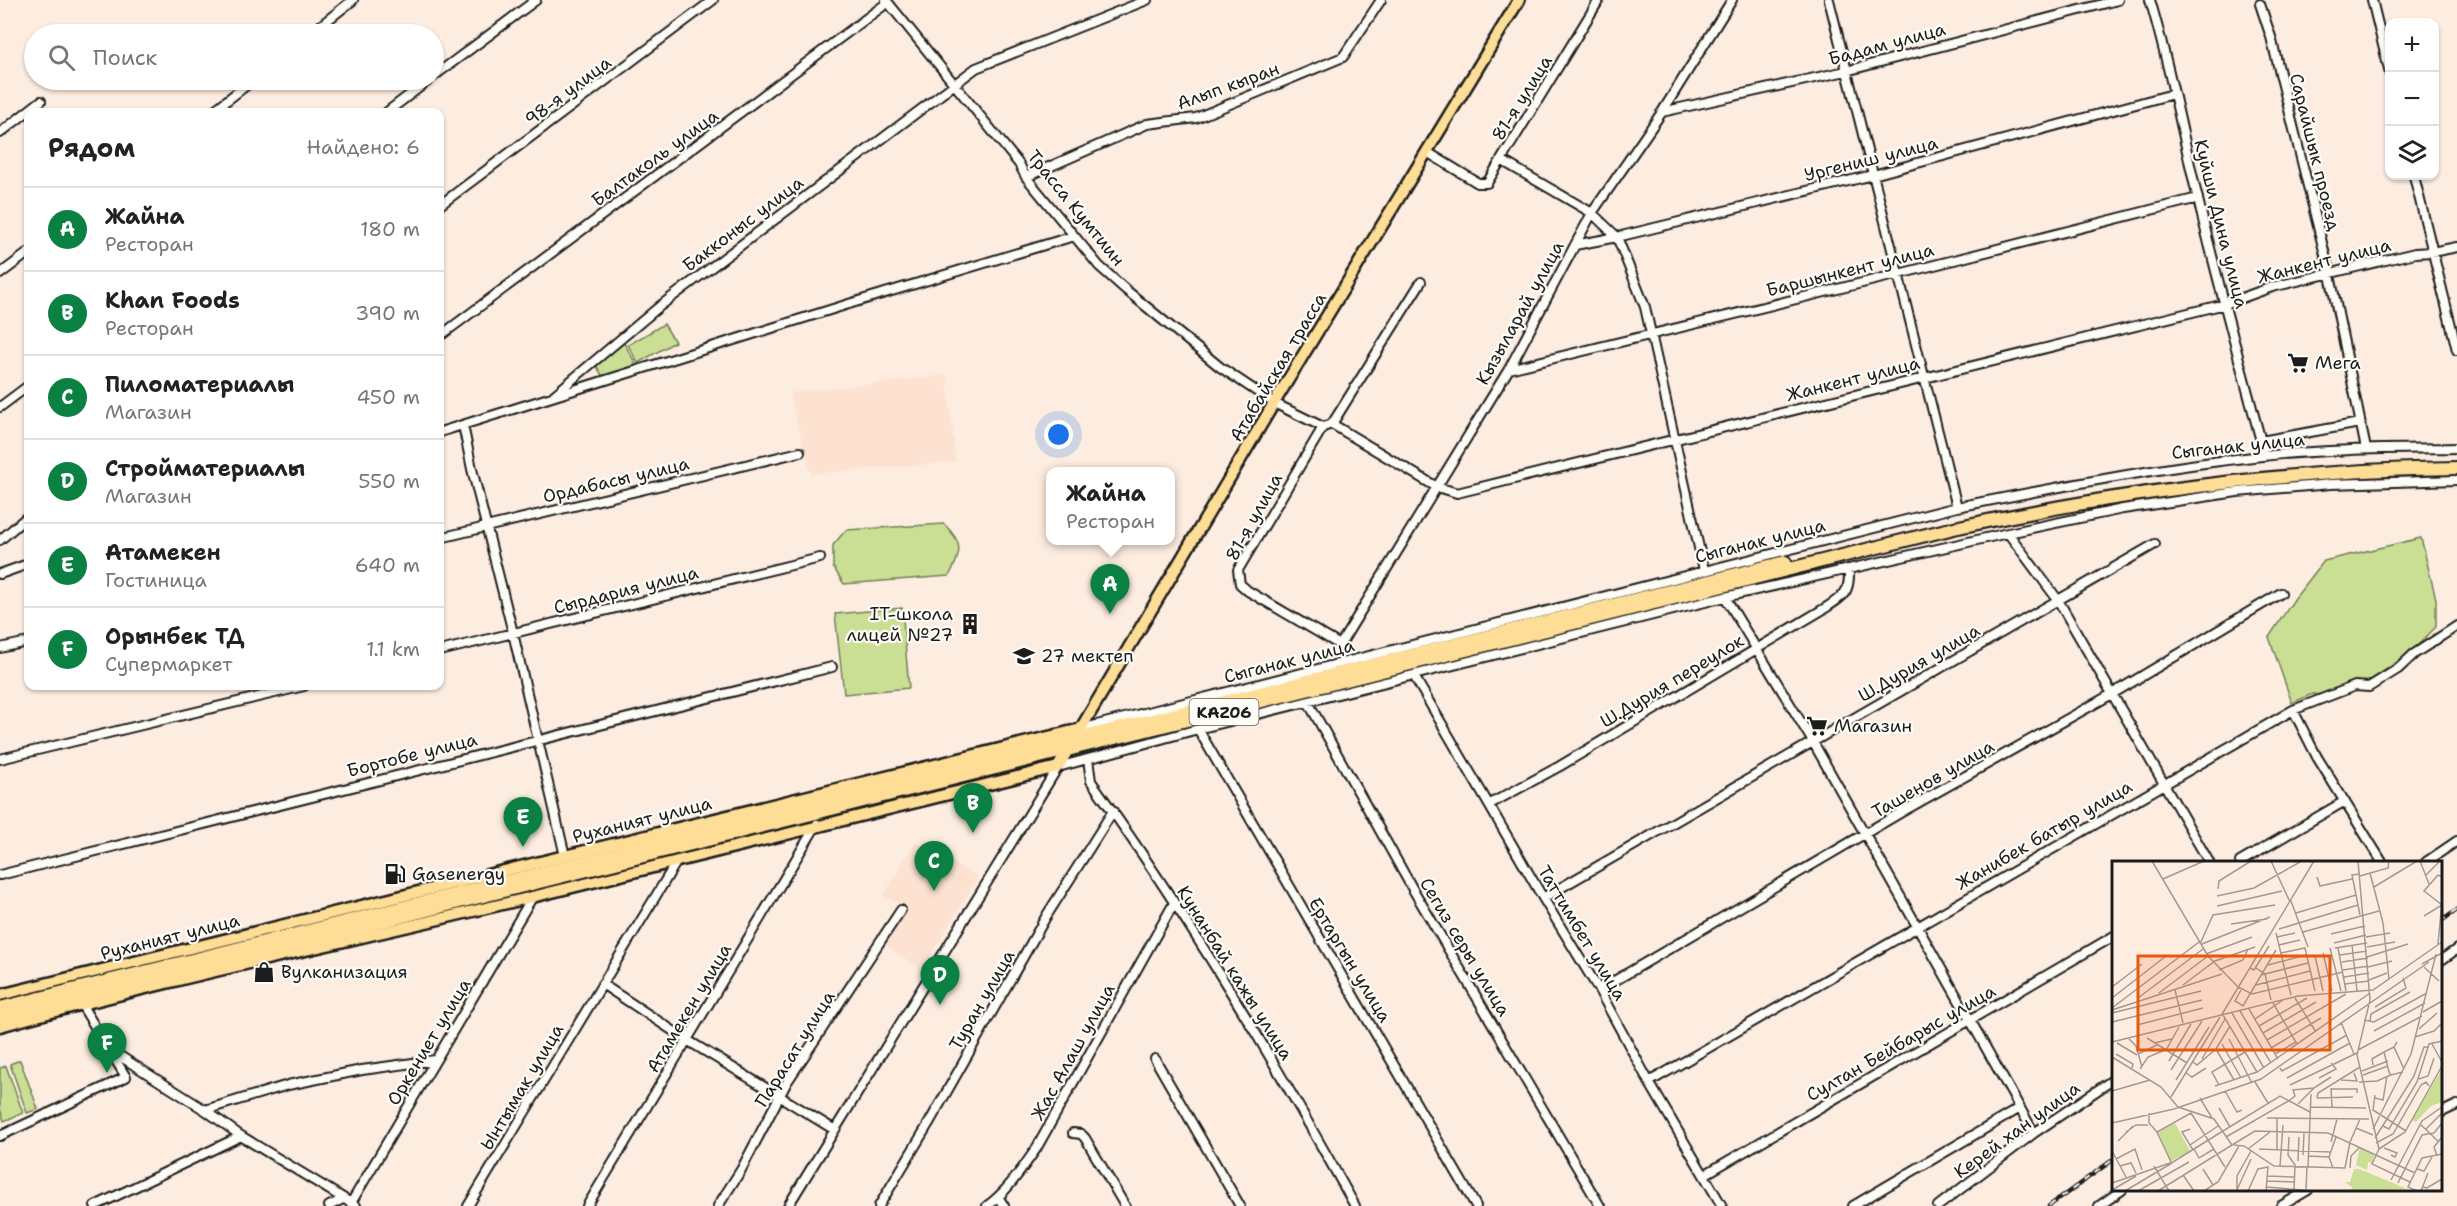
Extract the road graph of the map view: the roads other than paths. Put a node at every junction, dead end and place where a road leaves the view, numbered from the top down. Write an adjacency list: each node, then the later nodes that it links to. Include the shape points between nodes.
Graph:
1 (354, 0): 15 (street)
2 (536, 0): 16 (street)
3 (713, 0): 36 (street, 98-я улица)
4 (1147, 0): 19 (street, Бакконыс улица, via 975,68)
5 (1381, 0): 33 (street, Алып кыран, via 1343,57 1196,118 1147,124)
6 (1519, 0): 30 (main road, Атабайская трасса)
7 (1599, 0): 31 (street, 81-я улица)
8 (1732, 0): 27 (street, Кызыларай улица)
9 (1829, 0): 17 (street)
10 (2118, 0): 17 (street, Бадам улица)
11 (2151, 0): 22 (street, Куйши Дина улица)
12 (2372, 0): 18 (street)
13 (886, 1): 19 (street, Трасса Кумтиин); 49 (street, Балтаколь улица)
14 (2260, 4): 46 (street, Сарайшык проезд)
15 (323, 24)
16 (444, 69)
17 (1846, 71): 27 (street, Бадам улица); 32 (street)
18 (2390, 72)
19 (955, 83): 33 (street, Трасса Кумтиин); 55 (street, Бакконыс улица, via 660,306)
20 (240, 90): 25 (street)
21 (416, 90): 26 (street)
22 (2173, 94): 32 (street, Ургениш улица); 35 (street, Куйши Дина улица)
23 (41, 101): 24 (street)
24 (32, 108)
25 (217, 108)
26 (392, 108)
27 (1662, 112): 37 (street, Кызыларай улица)
28 (24, 114): 29 (street)
29 (0, 133)
30 (1427, 152): 31 (street, 81-я улица, via 1478,183 1487,183); 56 (main road, Атабайская трасса)
31 (1501, 160): 37 (street)
32 (1873, 175): 39 (street, Ургениш улица); 45 (street)
33 (1026, 177): 38 (street, Трасса Кумтиин)
34 (2415, 180): 42 (street)
35 (2198, 198): 45 (street, Баршынкент улица); 48 (street, Куйши Дина улица)
36 (444, 202)
37 (1593, 213): 39 (street); 40 (street, Кызыларай улица)
38 (1074, 236): 55 (street); 56 (street, Трасса Кумтиин, via 1126,290 1220,367)
39 (1617, 237): 40 (street, Ургениш улица); 50 (street, via 1645,307)
40 (1575, 245): 52 (street, Кызыларай улица)
41 (2457, 247): 42 (street, Жанкент улица)
42 (2432, 252): 46 (street, Жанкент улица); 51 (street)
43 (24, 256): 44 (street)
44 (0, 274)
45 (1899, 274): 50 (street, Баршынкент улица); 53 (street)
46 (2330, 275): 48 (street, Жанкент улица, via 2272,287); 58 (street, Сарайшык проезд)
47 (1422, 282): 59 (street)
48 (2225, 304): 53 (street, Жанкент улица); 64 (street, Куйши Дина улица)
49 (444, 333)
50 (1650, 334): 52 (street, Баршынкент улица); 63 (street)
51 (2457, 350)
52 (1509, 369): 72 (street, Кызыларай улица)
53 (1924, 377): 63 (street, Жанкент улица); 73 (street)
54 (24, 389): 57 (street)
55 (554, 395): 60 (street)
56 (1274, 403): 61 (street); 102 (main road, Атабайская трасса)
57 (0, 407)
58 (2360, 423): 64 (street); 66 (street, Сарайшык проезд)
59 (1332, 424): 61 (street); 72 (street, Жанкент улица)
60 (463, 425): 62 (street); 75 (street)
61 (1323, 427): 91 (street, 81-я улица, via 1239,570 1240,584)
62 (444, 431)
63 (1675, 438): 72 (street, Жанкент улица, via 1457,493); 83 (street)
64 (2261, 441): 68 (street, Куйши Дина улица)
65 (2457, 448): 66 (street, Сыганак улица)
66 (2366, 449): 68 (street, Сыганак улица)
67 (800, 452): 75 (street, Ордабасы улица)
68 (2265, 456): 73 (street, Сыганак улица, via 2102,478)
69 (2457, 460): 102 (highway, KАZ06, via 2234,472 2043,501)
70 (2457, 468): 105 (highway, KАZ06, via 2235,480 2045,508)
71 (2457, 480): 76 (street, via 2237,492)
72 (1436, 486): 91 (street, Кызыларай улица)
73 (1957, 507): 83 (street, Сыганак улица)
74 (24, 519): 78 (street)
75 (487, 525): 77 (street, Ордабасы улица); 89 (street)
76 (2008, 532): 82 (street); 87 (street)
77 (444, 537)
78 (0, 540)
79 (2155, 544): 87 (street, Ш.Дурия улица)
80 (820, 558): 89 (street, Сырдария улица)
81 (24, 565): 84 (street)
82 (1849, 569): 86 (street); 93 (street, Ш.Дурия переулок, via 1849,588 1842,598)
83 (1704, 570): 102 (street, Сыганак улица)
84 (0, 574)
85 (2281, 593): 98 (street, Ташенов улица)
86 (1725, 597): 93 (street); 96 (street)
87 (2058, 600): 98 (street); 104 (street, Ш.Дурия улица)
88 (2457, 626): 100 (street, Жанибек батыр улица, via 2369,687 2355,686)
89 (513, 633): 94 (street, Сырдария улица); 103 (street)
90 (24, 643): 92 (street)
91 (1340, 645)
92 (0, 648)
93 (1757, 648): 104 (street); 111 (street, Ш.Дурия переулок)
94 (444, 650)
95 (832, 667): 103 (street, Бортобе улица)
96 (1414, 676): 99 (street); 111 (street, Таттимбет улица)
97 (287, 690): 106 (street)
98 (2112, 694): 109 (street); 114 (street, Ташенов улица)
99 (1308, 702): 101 (street); 173 (street, Сегиз серы улица, via 1411,886)
100 (2293, 710): 109 (street, Жанибек батыр улица); 110 (street)
101 (1198, 729): 107 (street); 172 (street, Ертаргын улица)
102 (1078, 734): 105 (main road, Атабайская трасса); 116 (main road, Руханият улица); 135 (highway, KАZ06)
103 (538, 739): 116 (street); 122 (street, Бортобе улица)
104 (1812, 742): 114 (street); 124 (street, Ш.Дурия улица)
105 (1067, 752): 108 (main road, Атабайская трасса); 136 (highway, KАZ06)
106 (0, 759)
107 (1088, 759): 108 (street); 112 (street, Кунанбай кажы улица, via 1092,781)
108 (1058, 767): 113 (main road); 150 (street)
109 (2164, 784): 118 (street); 127 (street, Жанибек батыр улица)
110 (2344, 801): 119 (street); 120 (street)
111 (1490, 804): 124 (street, Таттимбет улица)
112 (1113, 811): 125 (street, Кунанбай кажы улица); 166 (street, Туран улица, via 1047,915)
113 (817, 825): 117 (main road); 139 (street, Атамекен улица)
114 (1865, 835): 127 (street); 132 (street, Ташенов улица)
115 (2457, 841): 121 (street)
116 (565, 856): 133 (main road, Руханият улица)
117 (679, 859): 123 (main road); 131 (street, Ынтымак улица)
118 (2208, 861)
119 (2242, 861)
120 (2381, 861)
121 (2427, 861)
122 (0, 875)
123 (533, 896): 134 (main road); 141 (street, Оркениет улица)
124 (1543, 898): 132 (street, Таттимбет улица)
125 (1174, 903): 158 (street, Жас Алаш улица, via 1036,1149); 171 (street, Кунанбай кажы улица, via 1232,991)
126 (901, 910): 145 (street, Парасат улица)
127 (1917, 926): 137 (street); 144 (street, Жанибек батыр улица)
128 (2112, 937): 137 (street, Султан Бейбарыс улица)
129 (2457, 949): 130 (street)
130 (2442, 960)
131 (602, 984): 139 (street); 162 (street, Ынтымак улица)
132 (1599, 990): 144 (street, Таттимбет улица)
133 (0, 995)
134 (81, 1004): 138 (main road); 140 (street)
135 (0, 1008)
136 (0, 1017)
137 (1971, 1020): 147 (street); 155 (street, Султан Бейбарыс улица)
138 (0, 1026)
139 (687, 1041): 145 (street); 163 (street, Атамекен улица)
140 (112, 1051): 148 (street); 153 (street, via 126,1077)
141 (435, 1059): 148 (street, via 288,1085); 159 (street, Оркениет улица)
142 (1155, 1059): 170 (street)
143 (2112, 1080): 152 (street, Керей хан улица)
144 (1648, 1082): 155 (street, Таттимбет улица)
145 (781, 1096): 150 (street); 164 (street, Парасат улица)
146 (2457, 1105): 149 (street)
147 (2020, 1108): 152 (street); 175 (street, Керей хан улица)
148 (205, 1110): 154 (street)
149 (2442, 1112)
150 (835, 1130): 165 (street)
151 (1073, 1133): 169 (street, via 1086,1138)
152 (2034, 1133): 176 (street, Керей хан улица)
153 (0, 1136)
154 (241, 1136): 159 (street); 160 (street)
155 (1704, 1175): 174 (street, Таттимбет улица)
156 (2120, 1191): 177 (street)
157 (2306, 1191): 178 (street)
158 (999, 1198): 167 (street, Жас Алаш улица); 168 (street)
159 (350, 1202): 161 (street)
160 (95, 1206)
161 (329, 1206)
162 (468, 1206)
163 (587, 1206)
164 (718, 1206)
165 (788, 1206)
166 (879, 1206)
167 (987, 1206)
168 (1004, 1206)
169 (1125, 1206)
170 (1240, 1206)
171 (1355, 1206)
172 (1476, 1206)
173 (1600, 1206)
174 (1722, 1206)
175 (1853, 1206)
176 (1938, 1206)
177 (2098, 1206)
178 (2281, 1206)

